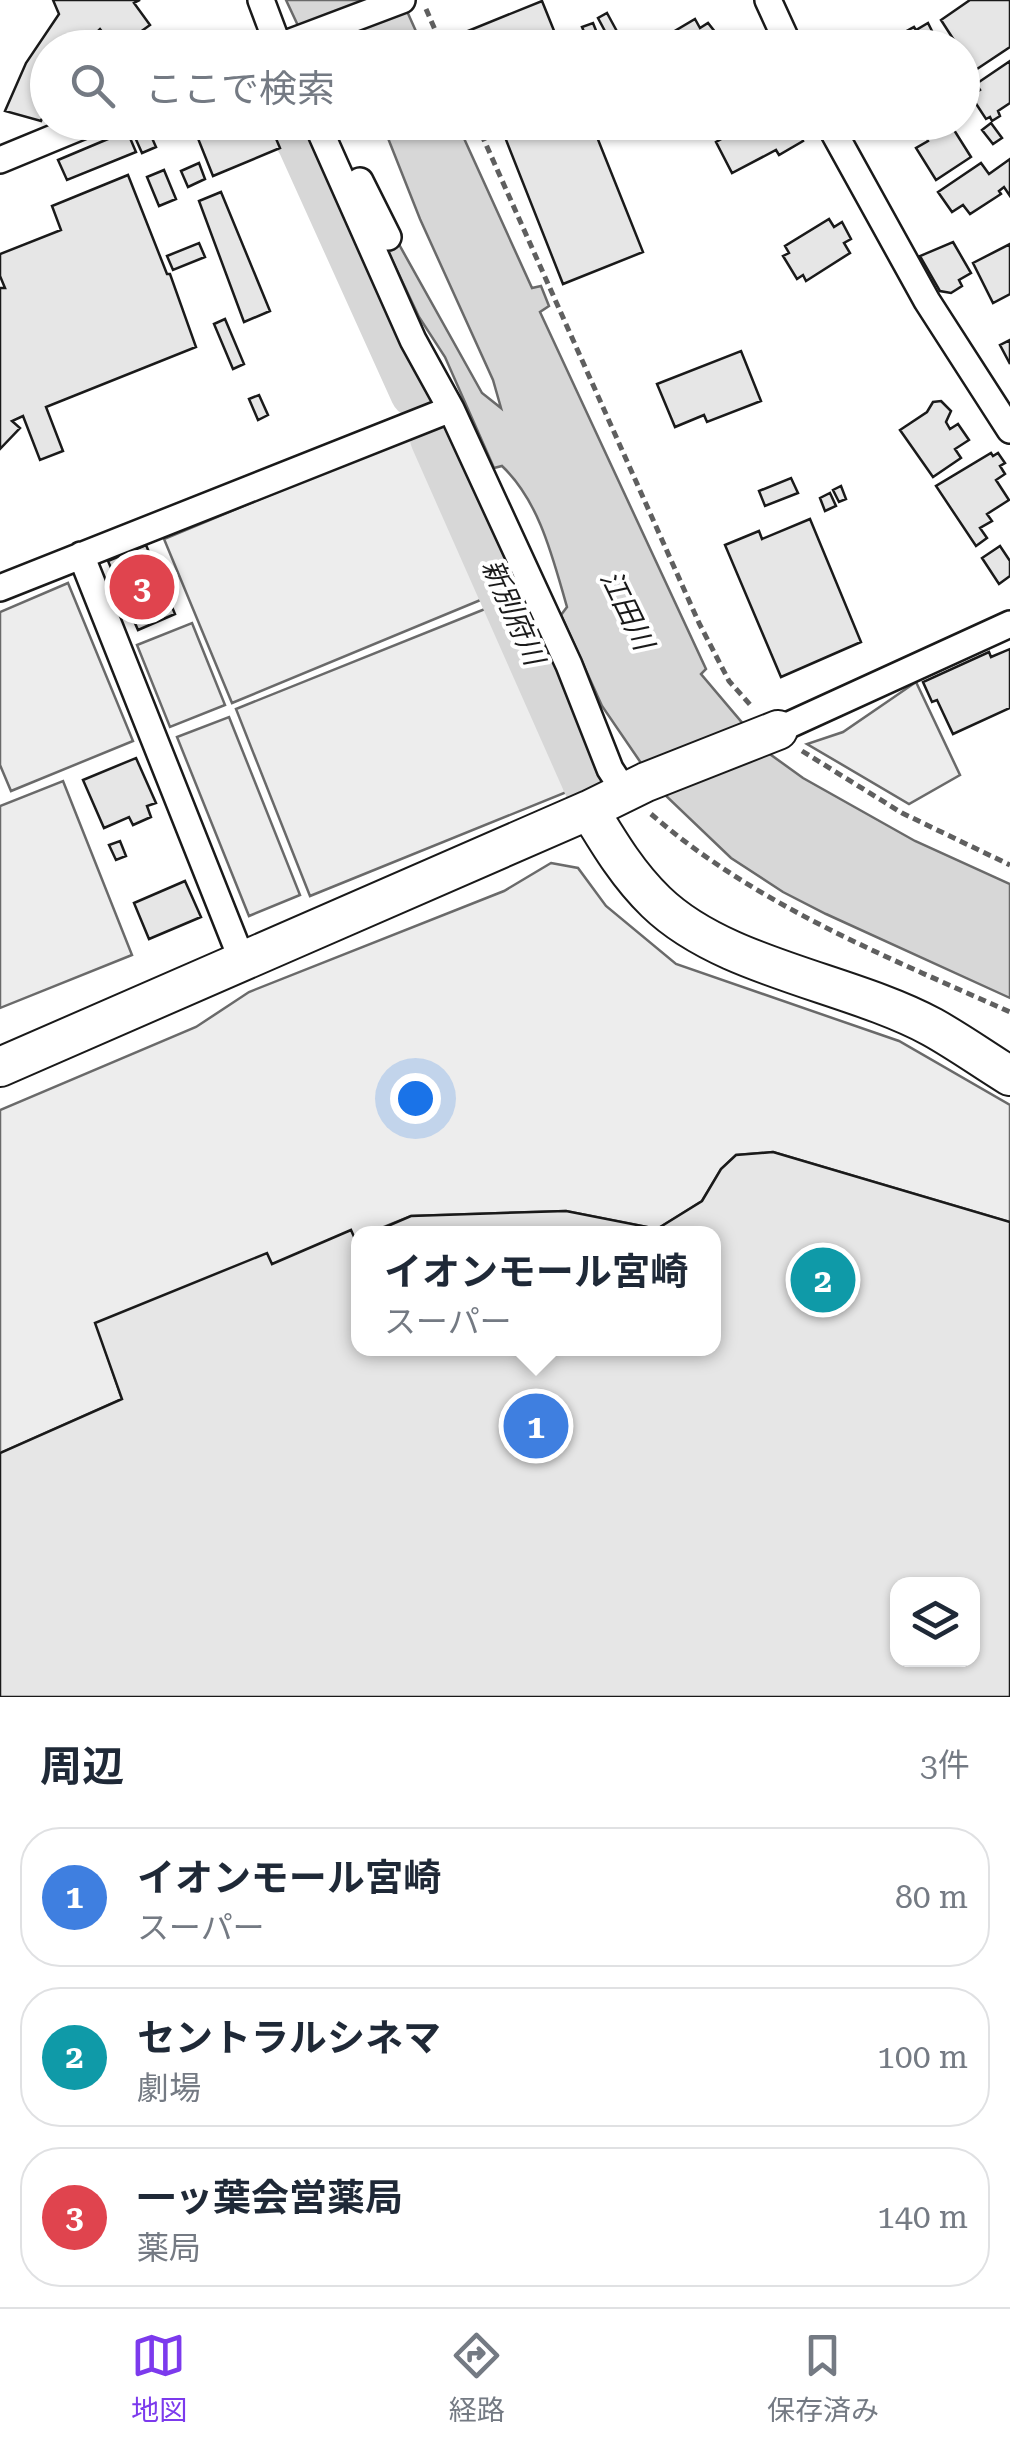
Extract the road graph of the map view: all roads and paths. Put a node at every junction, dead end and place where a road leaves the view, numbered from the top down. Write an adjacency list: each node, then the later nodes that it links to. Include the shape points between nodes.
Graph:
1 (260, 0): 5 (street)
2 (402, 0): 6 (street)
3 (424, 0): 7 (path)
4 (768, 0): 8 (street)
5 (275, 30)
6 (323, 30)
7 (436, 30)
8 (782, 30)
9 (48, 140): 14 (street)
10 (324, 140): 16 (street, via 413,340)
11 (329, 140): 15 (street, via 356,174)
12 (484, 140): 21 (path, via 720,664)
13 (838, 140): 17 (street, via 927,302)
14 (0, 160)
15 (388, 237)
16 (451, 408): 18 (street); 22 (street, via 610,769)
17 (1009, 427)
18 (81, 555): 19 (street); 25 (street)
19 (0, 588)
20 (1010, 624): 21 (street)
21 (778, 730): 22 (street); 24 (path, via 844,780)
22 (636, 787): 23 (street); 26 (path, via 674,834 732,877 784,908)
23 (589, 810): 25 (street); 28 (street, via 623,866 690,928 932,1028)
24 (1010, 864)
25 (242, 960): 27 (street)
26 (1010, 1012)
27 (0, 1067)
28 (1010, 1076)

